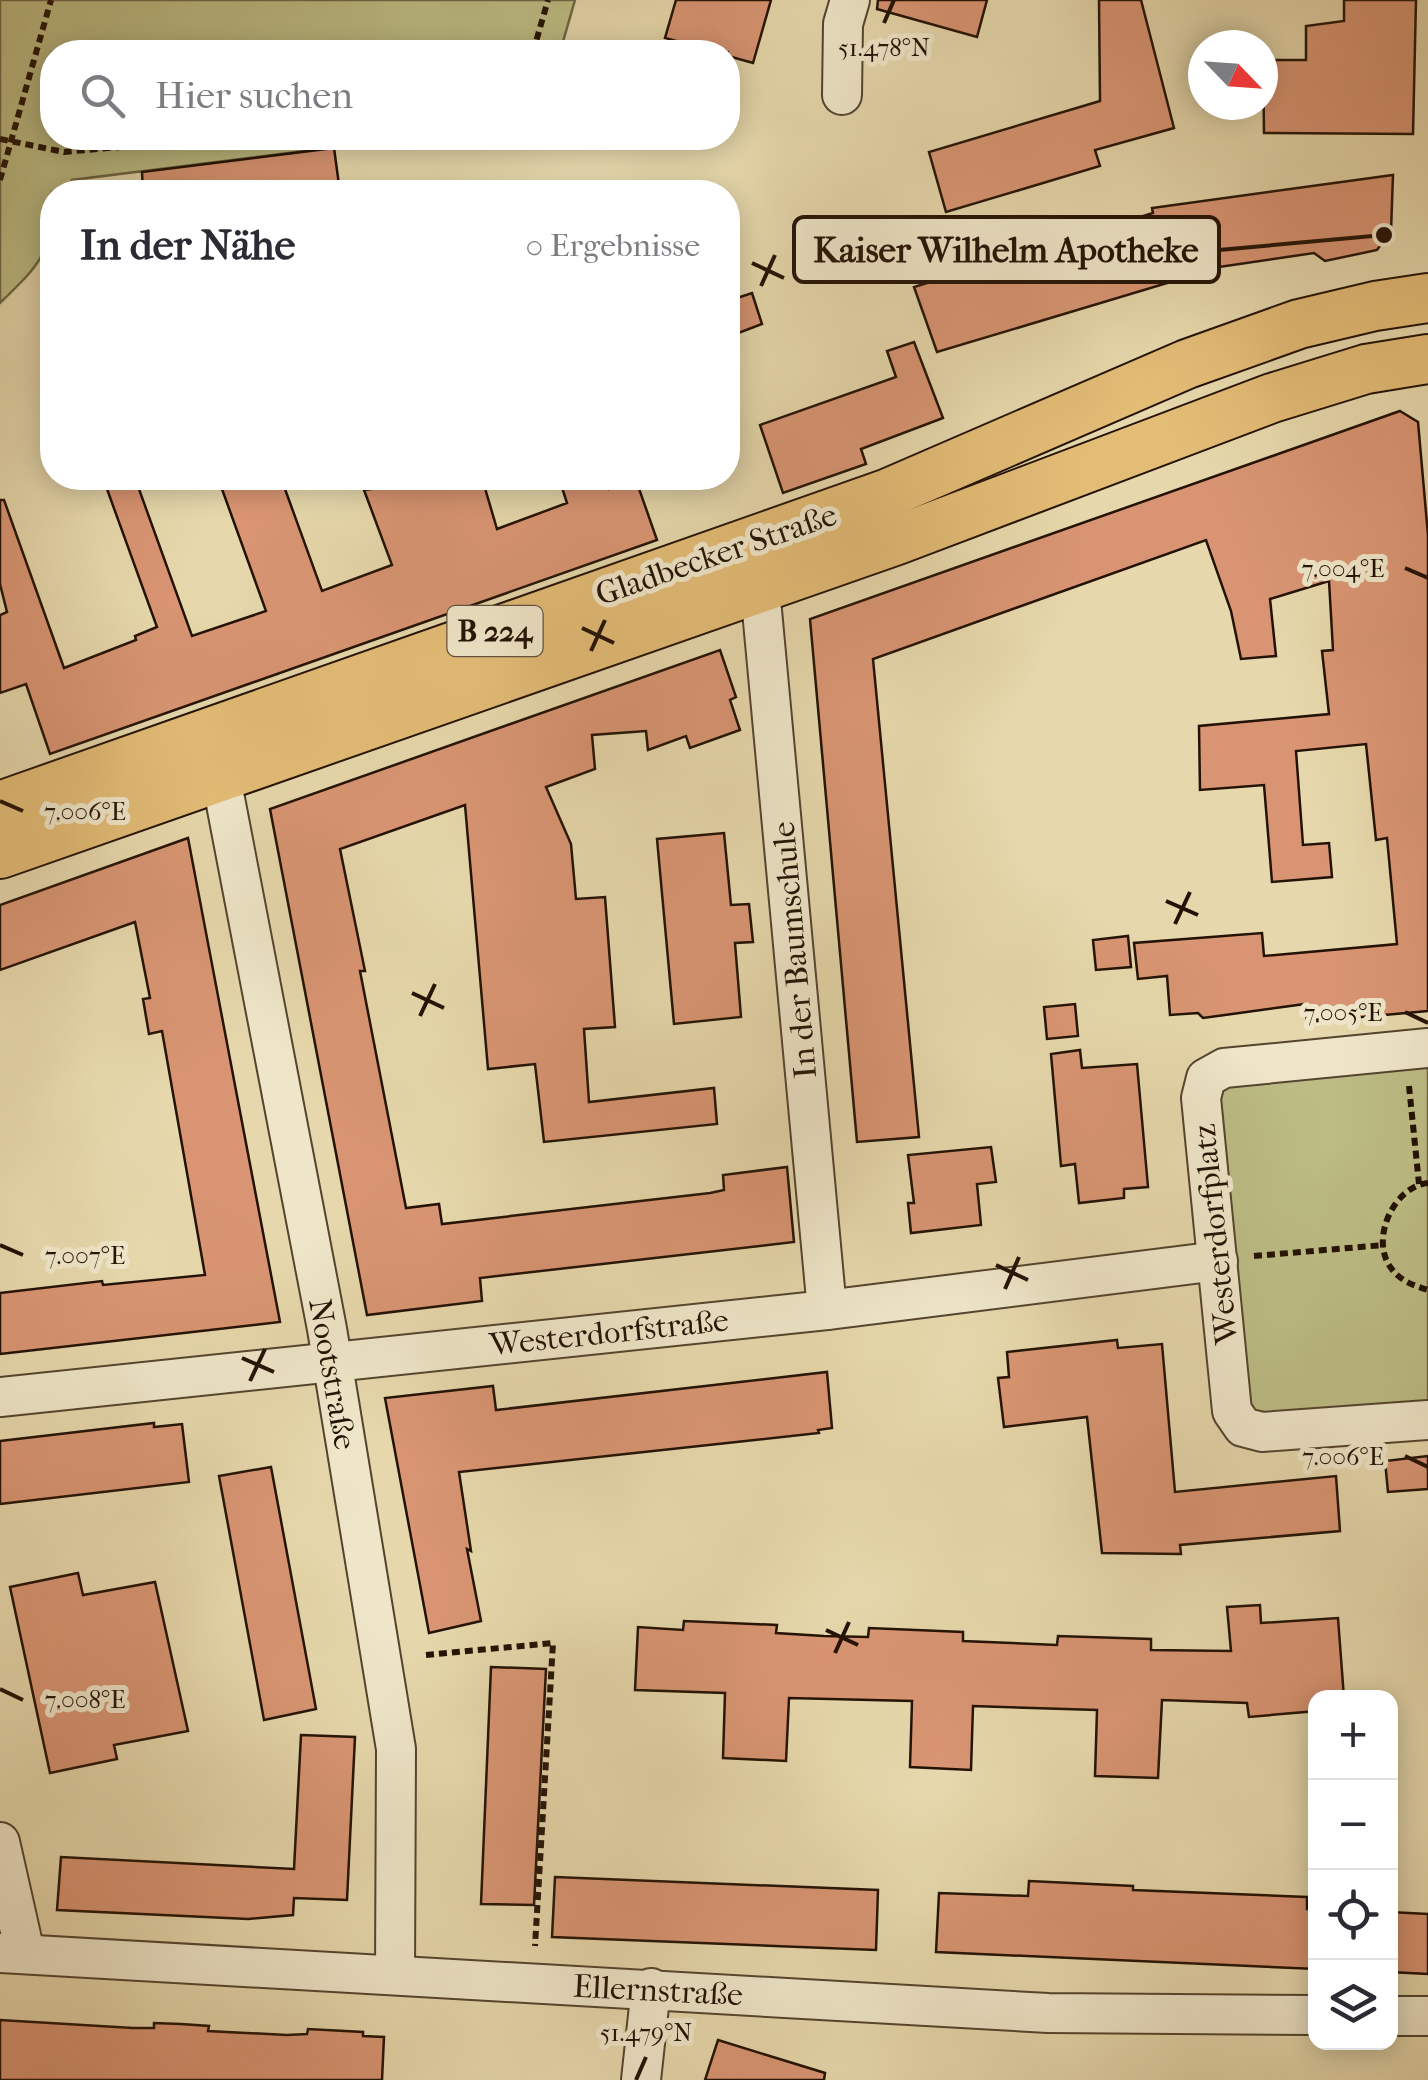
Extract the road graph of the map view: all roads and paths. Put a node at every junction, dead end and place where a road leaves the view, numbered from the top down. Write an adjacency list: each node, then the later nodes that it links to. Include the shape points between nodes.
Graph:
1 (50, 0): 7 (path)
2 (548, 0): 4 (path)
3 (850, 0): 5 (street)
4 (536, 40)
5 (842, 95)
6 (0, 138): 7 (path)
7 (11, 140): 8 (path); 11 (path)
8 (40, 147)
9 (55, 150): 10 (path)
10 (86, 150)
11 (0, 180)
12 (1428, 298): 16 (main road, Gladbecker Straße / B 224, via 1298,324 1187,364 886,494)
13 (1428, 359): 14 (main road, Gladbecker Straße / B 224, via 1366,369 1272,398)
14 (760, 589): 15 (main road, Gladbecker Straße / B 224); 23 (street, In der Baumschule)
15 (222, 778): 17 (main road, Gladbecker Straße / B 224); 24 (street, Nootstraße)
16 (0, 806)
17 (0, 854)
18 (1417, 1049): 19 (path); 21 (street, Westerdorfplatz, via 1224,1068 1206,1078 1201,1098)
19 (1424, 1184): 20 (path, via 1394,1204)
20 (1384, 1246): 21 (path); 22 (path, via 1387,1262 1406,1283)
21 (1218, 1260): 23 (street, Westerdorfstraße); 26 (street, Westerdorfplatz, via 1232,1410 1243,1427 1262,1432)
22 (1428, 1290)
23 (828, 1310): 24 (street, Westerdorfstraße)
24 (332, 1362): 25 (street, Westerdorfstraße); 31 (street, Nootstraße, via 396,1749)
25 (0, 1398)
26 (1428, 1420)
27 (426, 1655): 29 (path, via 553,1643)
28 (0, 1842): 30 (street)
29 (535, 1946)
30 (12, 1953): 31 (street, Ellernstraße)
31 (395, 1976): 32 (street, Ellernstraße)
32 (651, 1988): 33 (street, Ellernstraße, via 1048,2013); 36 (street)
33 (1308, 2015)
34 (1398, 2016): 35 (street)
35 (1428, 2016)
36 (641, 2080)

